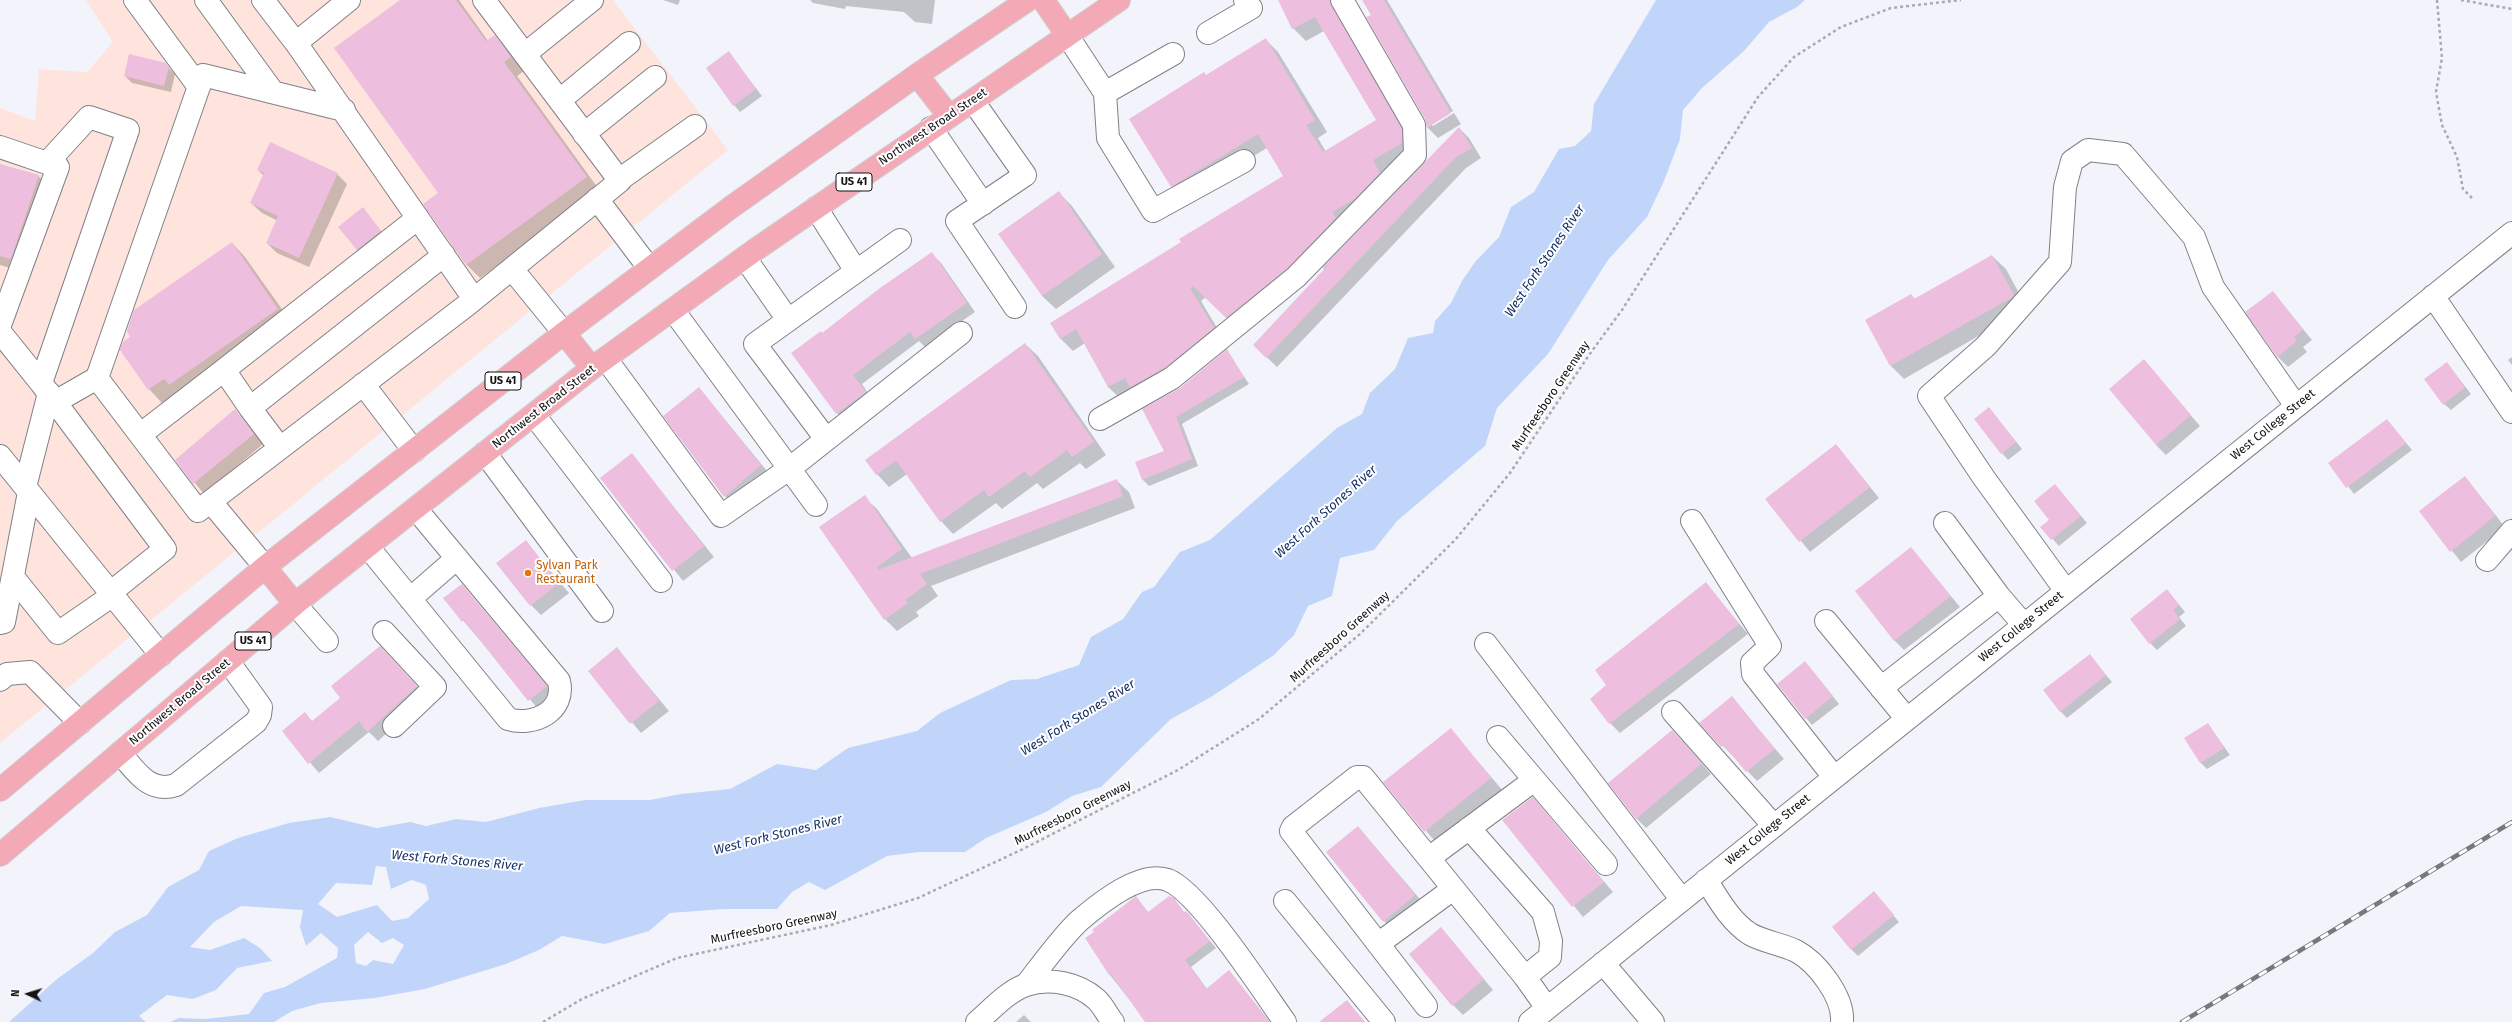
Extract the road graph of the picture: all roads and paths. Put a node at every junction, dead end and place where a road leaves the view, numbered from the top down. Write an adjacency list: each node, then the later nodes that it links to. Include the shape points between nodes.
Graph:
1 (135, 0): 24 (street)
2 (206, 0): 25 (street)
3 (263, 0): 18 (street)
4 (349, 0): 18 (street)
5 (592, 0): 20 (street)
6 (1028, 0): 22 (main road, US 41)
7 (1043, 0): 17 (main road)
8 (1119, 0): 17 (main road, Northwest Broad Street / US 41)
9 (1246, 0): 16 (street, via 1251,8)
10 (1342, 0): 68 (street, via 1414,125 1415,154 1296,277 1172,378)
11 (1961, 0): 129 (path, Murfreesboro Greenway, via 1891,8 1841,27 1794,57 1758,97 1622,310 1588,355 1505,479 1455,540 1360,634 1259,719 1178,770 1021,850 918,898 831,925 677,958 582,999)
12 (2437, 0): 38 (path, via 2442,58 2436,92 2442,125 2457,157 2462,189)
13 (2462, 0): 15 (path)
14 (493, 3): 20 (street)
15 (2512, 9)
16 (1208, 33)
17 (1067, 35): 26 (street); 28 (main road, Northwest Broad Street / US 41)
18 (296, 43): 29 (street)
19 (629, 43): 27 (street)
20 (525, 54): 27 (street)
21 (1173, 54): 26 (street)
22 (917, 75): 30 (main road); 47 (main road, US 41)
23 (655, 77): 33 (street)
24 (199, 87): 25 (street, via 203,75); 61 (street)
25 (273, 92): 29 (street)
26 (1105, 93): 35 (street, via 1108,138 1153,211)
27 (560, 100): 33 (street)
28 (973, 101): 30 (main road, Northwest Broad Street / US 41); 40 (street, via 1025,175)
29 (344, 110): 42 (street)
30 (948, 116): 32 (main road, Northwest Broad Street / US 41)
31 (695, 126): 37 (street)
32 (931, 128): 40 (street); 41 (main road, Northwest Broad Street / US 41)
33 (584, 134): 37 (street)
34 (0, 147): 36 (street)
35 (1244, 161)
36 (47, 163): 55 (street, via 58,167); 63 (street, via 89,117 128,130)
37 (619, 180): 39 (street)
38 (2472, 198)
39 (597, 199): 47 (street); 48 (street)
40 (983, 204): 52 (street, via 957,221)
41 (816, 208): 46 (main road, Northwest Broad Street / US 41); 49 (street)
42 (418, 218): 45 (street); 60 (street)
43 (2512, 234): 50 (street, West College Street)
44 (900, 240): 49 (street)
45 (444, 255): 51 (street); 65 (street)
46 (745, 258): 53 (main road, Northwest Broad Street / US 41); 54 (street)
47 (650, 268): 58 (main road, US 41)
48 (512, 269): 51 (street); 58 (street)
49 (856, 271): 54 (street)
50 (2433, 296): 64 (street, West College Street); 66 (street)
51 (474, 299): 62 (street)
52 (1015, 307)
53 (673, 310): 59 (main road, Northwest Broad Street / US 41); 75 (street)
54 (788, 320): 70 (street, via 755,344)
55 (0, 326)
56 (0, 332): 63 (street)
57 (961, 333): 70 (street)
58 (564, 334): 59 (main road); 72 (main road, US 41)
59 (599, 363): 67 (main road, Northwest Broad Street / US 41); 75 (street, via 721,516)
60 (224, 370): 65 (street); 69 (street)
61 (97, 378): 63 (street); 69 (street)
62 (363, 384): 71 (street); 72 (street)
63 (48, 393): 76 (street); 90 (street, via 165,549)
64 (2296, 406): 89 (street, West College Street); 89 (street, via 2213,287 2194,237 2123,154 2088,150 2072,161 2065,187 2060,262 1986,346 1929,396 1984,478)
65 (250, 408): 71 (street)
66 (2512, 412)
67 (534, 415): 73 (main road, Northwest Broad Street / US 41); 88 (street)
68 (1100, 419)
69 (141, 434): 77 (street, via 198,511)
70 (826, 439): 75 (street)
71 (280, 448): 77 (street)
72 (414, 451): 86 (main road, US 41)
73 (485, 454): 79 (main road, Northwest Broad Street / US 41); 94 (street)
74 (0, 456): 76 (street)
75 (784, 472): 78 (street)
76 (27, 489): 87 (street); 90 (street)
77 (211, 502): 86 (street)
78 (816, 505)
79 (416, 509): 83 (main road, Northwest Broad Street / US 41); 84 (street)
80 (1692, 521): 111 (street, via 1770,646 1752,663 1753,674)
81 (1945, 523): 91 (street)
82 (2512, 531): 85 (street)
83 (368, 547): 92 (street); 93 (main road, Northwest Broad Street / US 41)
84 (457, 558): 92 (street); 92 (street, via 559,681 562,691 556,706 534,721 508,719)
85 (2487, 560)
86 (265, 566): 93 (main road); 101 (main road, US 41)
87 (12, 577): 90 (street, via 58,633); 96 (street, via 4,622)
88 (661, 581)
89 (2066, 591): 97 (street, West College Street)
90 (112, 594): 101 (street)
91 (1999, 596): 97 (street); 104 (street)
92 (410, 598)
93 (295, 604): 99 (street); 102 (main road, Northwest Broad Street / US 41)
94 (602, 612)
95 (1826, 621): 104 (street)
96 (0, 623)
97 (2024, 625): 106 (street, West College Street)
98 (384, 632): 108 (street, via 434,687)
99 (327, 641)
100 (1486, 644): 121 (street)
101 (161, 654): 107 (main road, US 41)
102 (228, 661): 110 (main road, Northwest Broad Street / US 41); 110 (street, via 261,707 256,722 169,788 147,783)
103 (0, 680): 107 (street, via 7,674 30,672)
104 (1881, 688): 106 (street)
105 (1673, 712): 114 (street)
106 (1906, 719): 111 (street, West College Street)
107 (80, 723): 113 (main road, US 41)
108 (394, 726)
109 (1498, 737): 112 (street)
110 (120, 753): 116 (main road, Northwest Broad Street / US 41)
111 (1834, 777): 114 (street, West College Street)
112 (1534, 781): 115 (street); 118 (street)
113 (0, 790)
114 (1774, 826): 119 (street, West College Street)
115 (1469, 828): 117 (street); 125 (street, via 1543,912 1551,941 1550,957)
116 (0, 856)
117 (1429, 858): 120 (street); 123 (street, via 1361,776 1293,827 1294,834)
118 (1606, 864)
119 (1706, 880): 121 (street, West College Street); 136 (street, via 1730,916 1751,934 1797,952 1828,980 1842,1015)
120 (1453, 889): 123 (street); 125 (street)
121 (1682, 900): 124 (street, West College Street)
122 (1285, 901): 133 (street)
123 (1378, 944): 127 (street)
124 (1603, 963): 128 (street, West College Street); 135 (street)
125 (1525, 977): 128 (street)
126 (1026, 985): 130 (street, via 1005,998); 131 (street, via 1049,982 1072,985 1096,1000); 132 (street, via 1080,920 1141,880 1167,880 1181,888 1202,909)
127 (1426, 1006)
128 (1547, 1008): 134 (street, West College Street)
129 (543, 1022)
130 (977, 1022)
131 (1113, 1022)
132 (1285, 1022)
133 (1384, 1022)
134 (1530, 1022)
135 (1653, 1022)
136 (1842, 1022)

